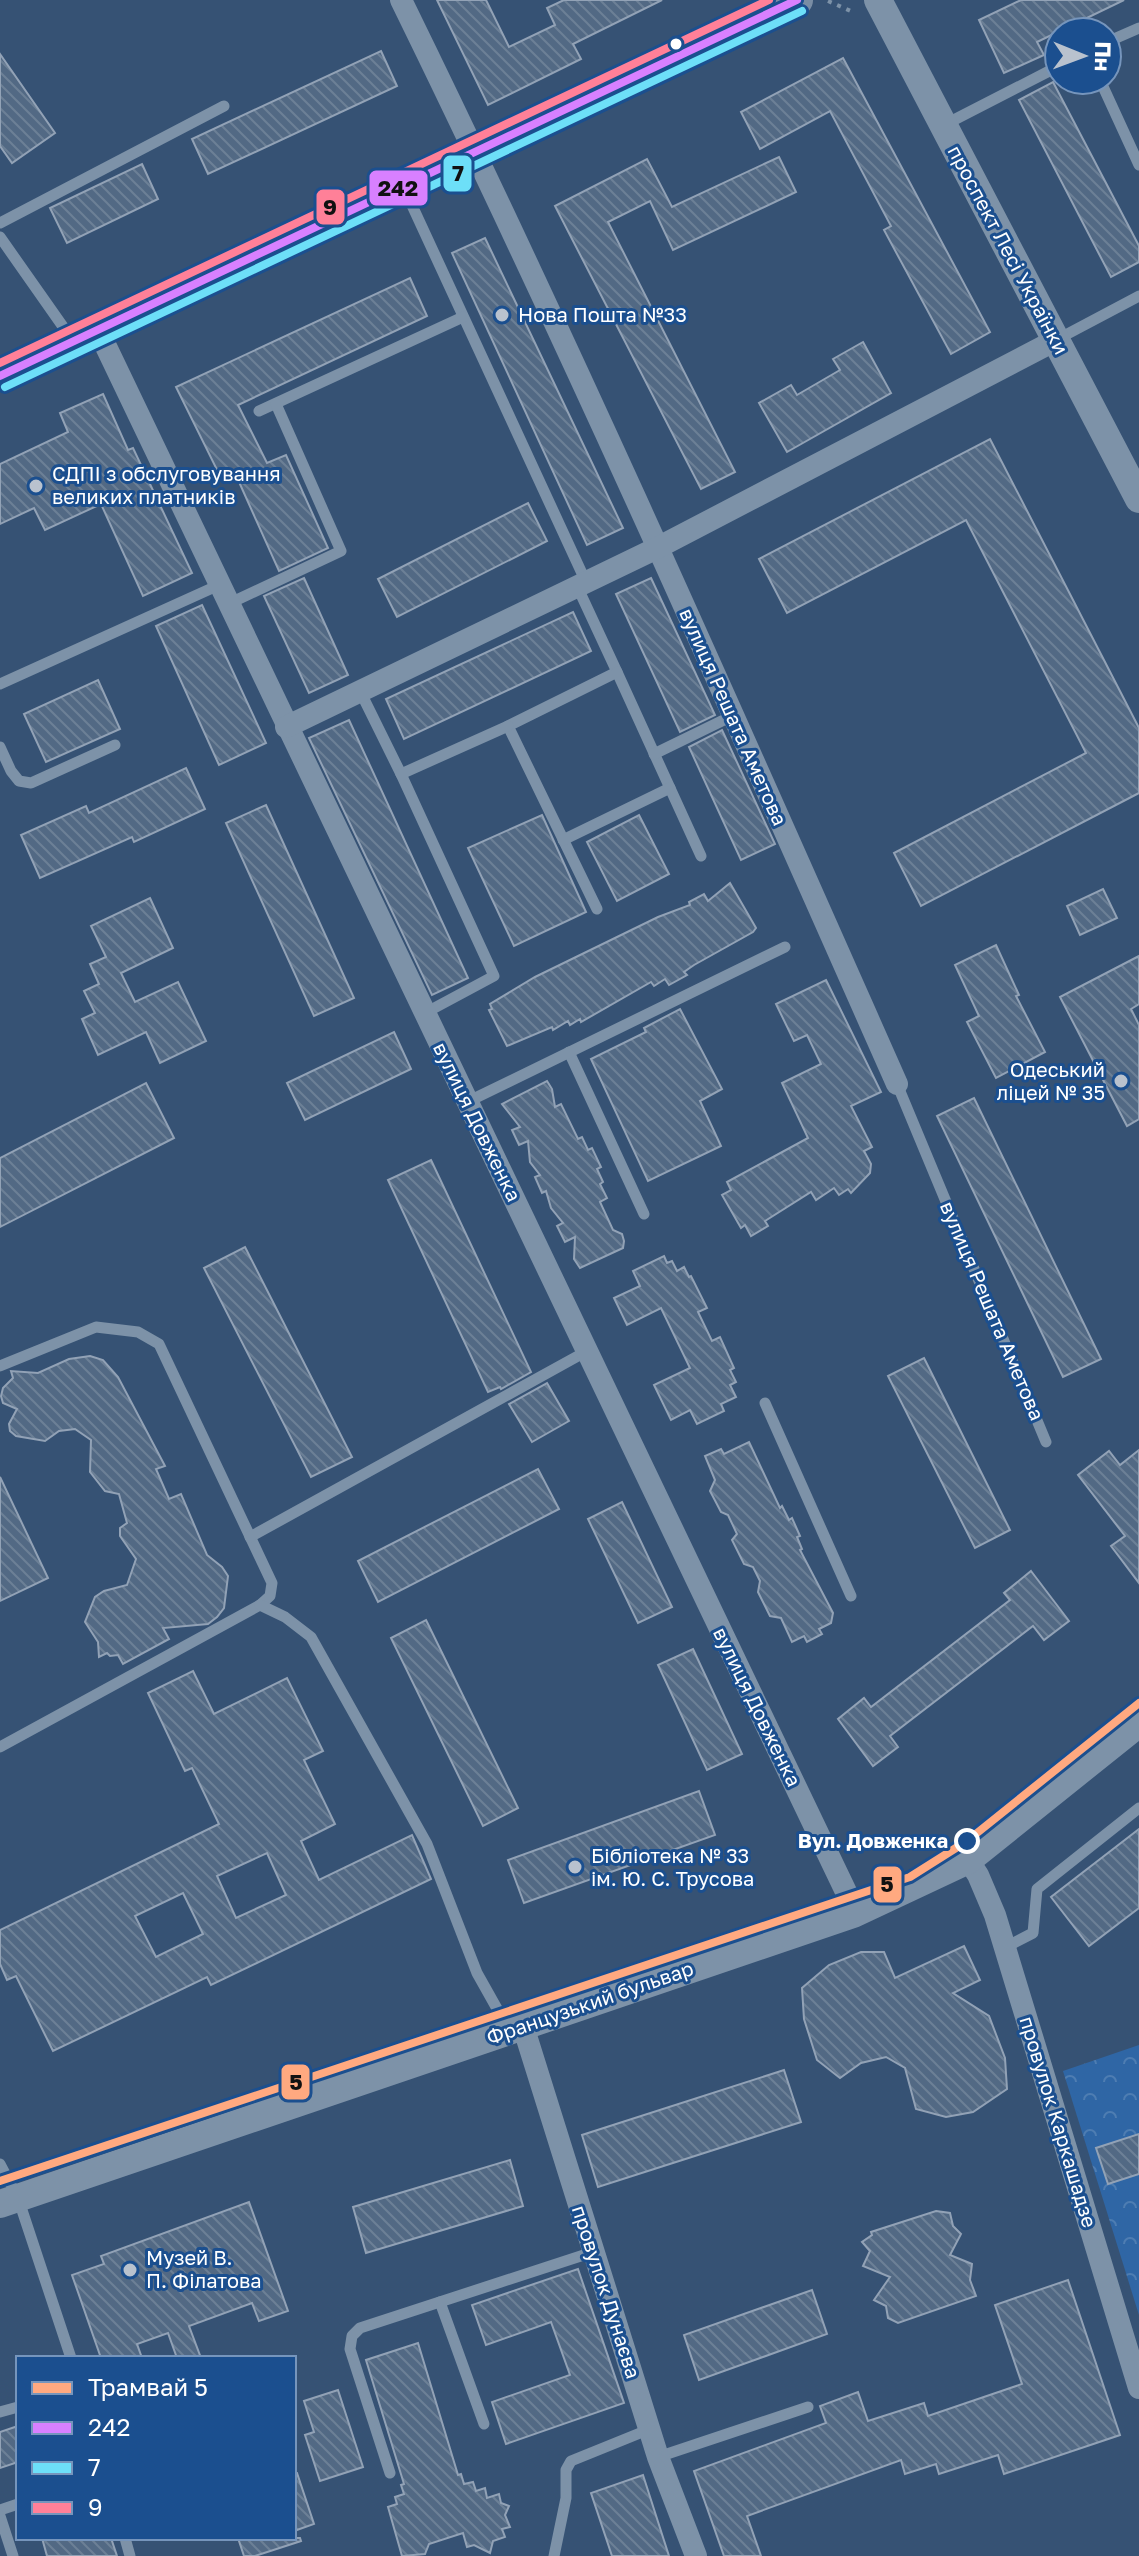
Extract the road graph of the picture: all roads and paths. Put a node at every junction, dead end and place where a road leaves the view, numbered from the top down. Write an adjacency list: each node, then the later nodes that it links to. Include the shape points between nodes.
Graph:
1 (401, 0): 9 (street, вулиця Решата Аметова)
2 (797, 0): 9 (main road)
3 (828, 1): 4 (path)
4 (865, 6): 8 (street, проспект Лесі Українки)
5 (1043, 74): 8 (lane)
6 (1107, 96): 10 (lane)
7 (224, 106): 12 (lane)
8 (943, 125): 17 (street, проспект Лесі Українки)
9 (476, 153): 11 (main road); 22 (street, вулиця Решата Аметова)
10 (1139, 165)
11 (403, 187): 15 (lane); 16 (main road)
12 (0, 223)
13 (0, 237): 16 (lane)
14 (1139, 296): 17 (lane)
15 (463, 317): 19 (lane); 23 (lane)
16 (86, 337): 18 (main road); 24 (street, вулиця Довженка)
17 (1056, 340): 21 (street, проспект Лесі Українки); 22 (street)
18 (0, 376)
19 (276, 404): 20 (lane); 24 (lane, via 341,551)
20 (259, 411)
21 (1139, 499)
22 (657, 548): 23 (street); 28 (street, вулиця Решата Аметова)
23 (581, 584): 25 (lane); 27 (street)
24 (224, 595): 26 (lane); 30 (street, вулиця Довженка)
25 (617, 672): 29 (lane); 33 (lane)
26 (0, 684)
27 (360, 691): 30 (street); 34 (lane)
28 (734, 715): 33 (lane); 42 (street, вулиця Решата Аметова)
29 (508, 726): 34 (lane); 36 (lane)
30 (286, 727): 40 (street, вулиця Довженка)
31 (115, 745): 32 (lane, via 31,783 19,781)
32 (0, 747)
33 (654, 754): 35 (lane)
34 (401, 774): 40 (lane, via 494,976)
35 (670, 788): 36 (lane); 37 (lane)
36 (563, 840): 38 (lane)
37 (701, 856)
38 (597, 909)
39 (785, 947): 41 (lane)
40 (424, 1014): 43 (street, вулиця Довженка)
41 (569, 1052): 43 (lane); 44 (lane)
42 (897, 1084): 48 (lane, вулиця Решата Аметова)
43 (467, 1102): 45 (street, вулиця Довженка)
44 (644, 1214)
45 (587, 1351): 49 (lane); 56 (street, вулиця Довженка)
46 (0, 1366): 49 (lane, via 96,1327 138,1332 159,1344)
47 (765, 1403): 50 (lane)
48 (1046, 1442)
49 (250, 1537): 51 (lane, via 272,1583 270,1596)
50 (851, 1596)
51 (260, 1605): 53 (lane); 58 (lane, via 311,1637 427,1844 477,1973)
52 (1139, 1723): 55 (street, Французький бульвар)
53 (0, 1747)
54 (1139, 1808): 57 (lane, via 1037,1889 1033,1933)
55 (968, 1860): 56 (street, Французький бульвар); 57 (street, провулок Каркашадзе)
56 (853, 1914): 58 (street, Французький бульвар)
57 (1004, 1948): 64 (street, провулок Каркашадзе)
58 (516, 2028): 60 (street, Французький бульвар); 61 (street, провулок Дунаєва)
59 (0, 2164): 60 (lane)
60 (9, 2201): 63 (lane)
61 (593, 2252): 62 (lane); 67 (street, провулок Дунаєва)
62 (440, 2302): 66 (lane); 69 (lane, via 360,2328 352,2336 350,2349)
63 (70, 2356)
64 (1139, 2388)
65 (808, 2407): 68 (lane)
66 (484, 2424)
67 (650, 2429): 68 (street, провулок Дунаєва); 72 (lane, via 571,2461)
68 (658, 2457): 73 (street, провулок Дунаєва)
69 (390, 2473)
70 (0, 2516): 71 (lane)
71 (13, 2556)
72 (554, 2556)
73 (696, 2556)

